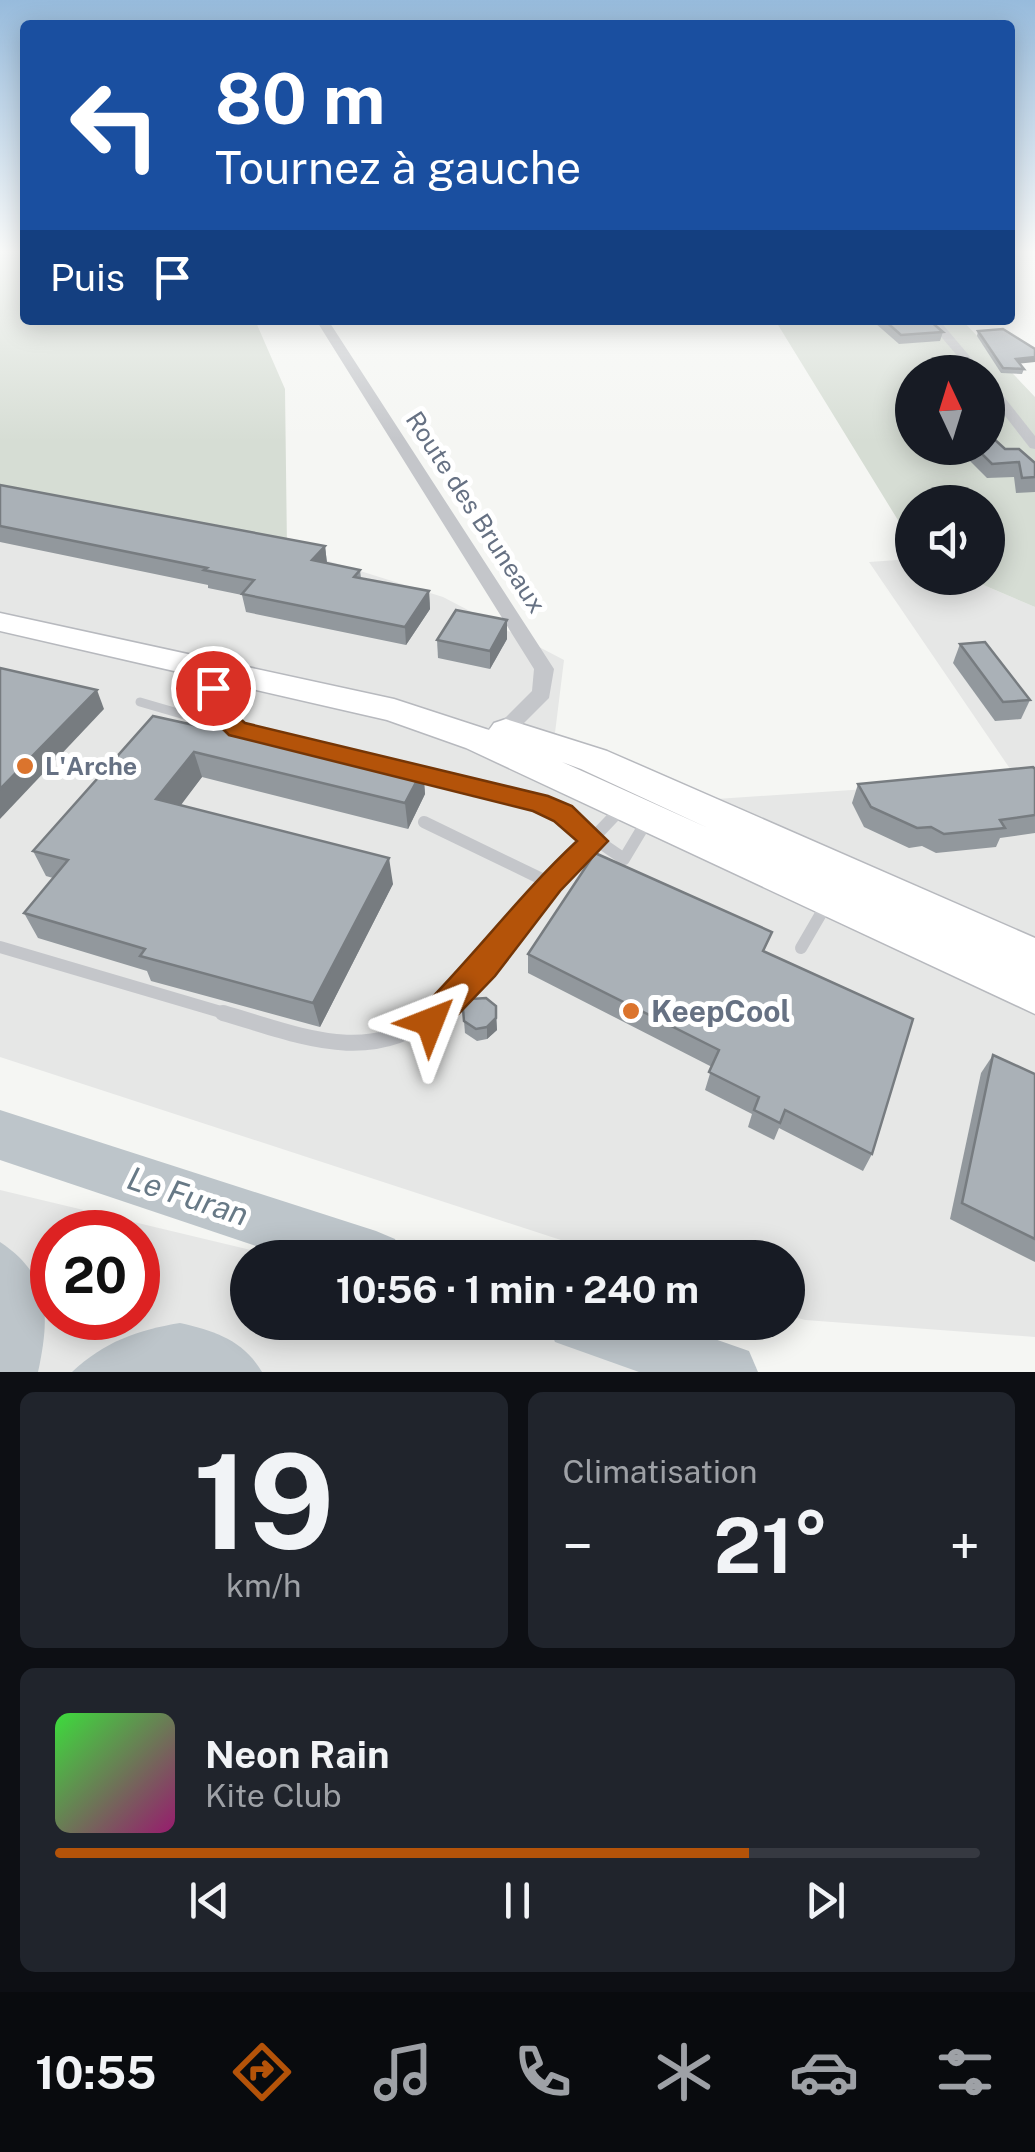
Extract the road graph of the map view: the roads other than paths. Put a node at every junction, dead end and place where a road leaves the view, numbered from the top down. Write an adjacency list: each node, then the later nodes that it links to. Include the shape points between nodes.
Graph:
1 (325, 325): 12 (street, Route des Bruneaux, via 544,669 542,692)
2 (937, 325): 3 (street)
3 (963, 355)
4 (1005, 407): 5 (street)
5 (1035, 445)
6 (0, 608): 12 (main road, via 404,696)
7 (0, 622): 8 (main road)
8 (222, 672): 10 (lane, via 213,688); 12 (main road)
9 (140, 702): 10 (lane, via 202,720)
10 (220, 714): 11 (lane, via 237,729)
11 (255, 733)
12 (491, 735): 14 (main road)
13 (396, 766): 16 (lane, via 539,803)
14 (643, 799): 16 (lane); 16 (lane, via 624,859); 18 (main road); 21 (main road)
15 (424, 822): 17 (lane)
16 (594, 841): 17 (lane)
17 (550, 883): 19 (lane, via 430,1022 362,1047 329,1044)
18 (828, 900): 20 (lane); 22 (main road)
19 (0, 946)
20 (801, 948)
21 (1035, 958)
22 (1035, 994)

